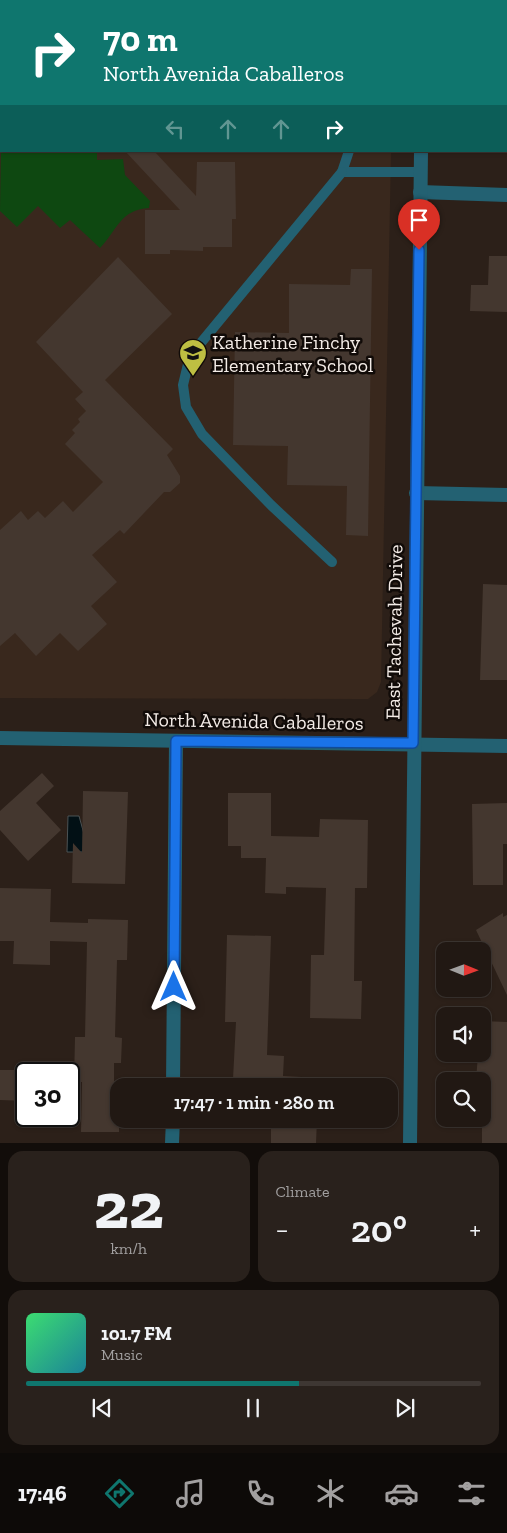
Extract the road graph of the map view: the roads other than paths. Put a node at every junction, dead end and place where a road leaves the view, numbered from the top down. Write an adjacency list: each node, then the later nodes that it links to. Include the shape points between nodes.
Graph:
1 (349, 152): 3 (lane)
2 (421, 152): 4 (street, East Tachevah Drive)
3 (342, 172): 4 (lane); 9 (lane, via 190,356 183,385 186,407 202,434 270,505)
4 (420, 172): 5 (street, East Tachevah Drive)
5 (420, 192): 6 (street); 7 (street, East Tachevah Drive)
6 (507, 195)
7 (416, 493): 8 (street); 12 (street, East Tachevah Drive)
8 (507, 495)
9 (332, 562)
10 (0, 738): 11 (street, North Avenida Caballeros)
11 (176, 741): 12 (street, North Avenida Caballeros); 14 (street)
12 (413, 743): 13 (street, North Avenida Caballeros); 17 (street, East Tachevah Drive)
13 (507, 746)
14 (173, 1078)
15 (173, 1128): 16 (street)
16 (172, 1143)
17 (410, 1143)

